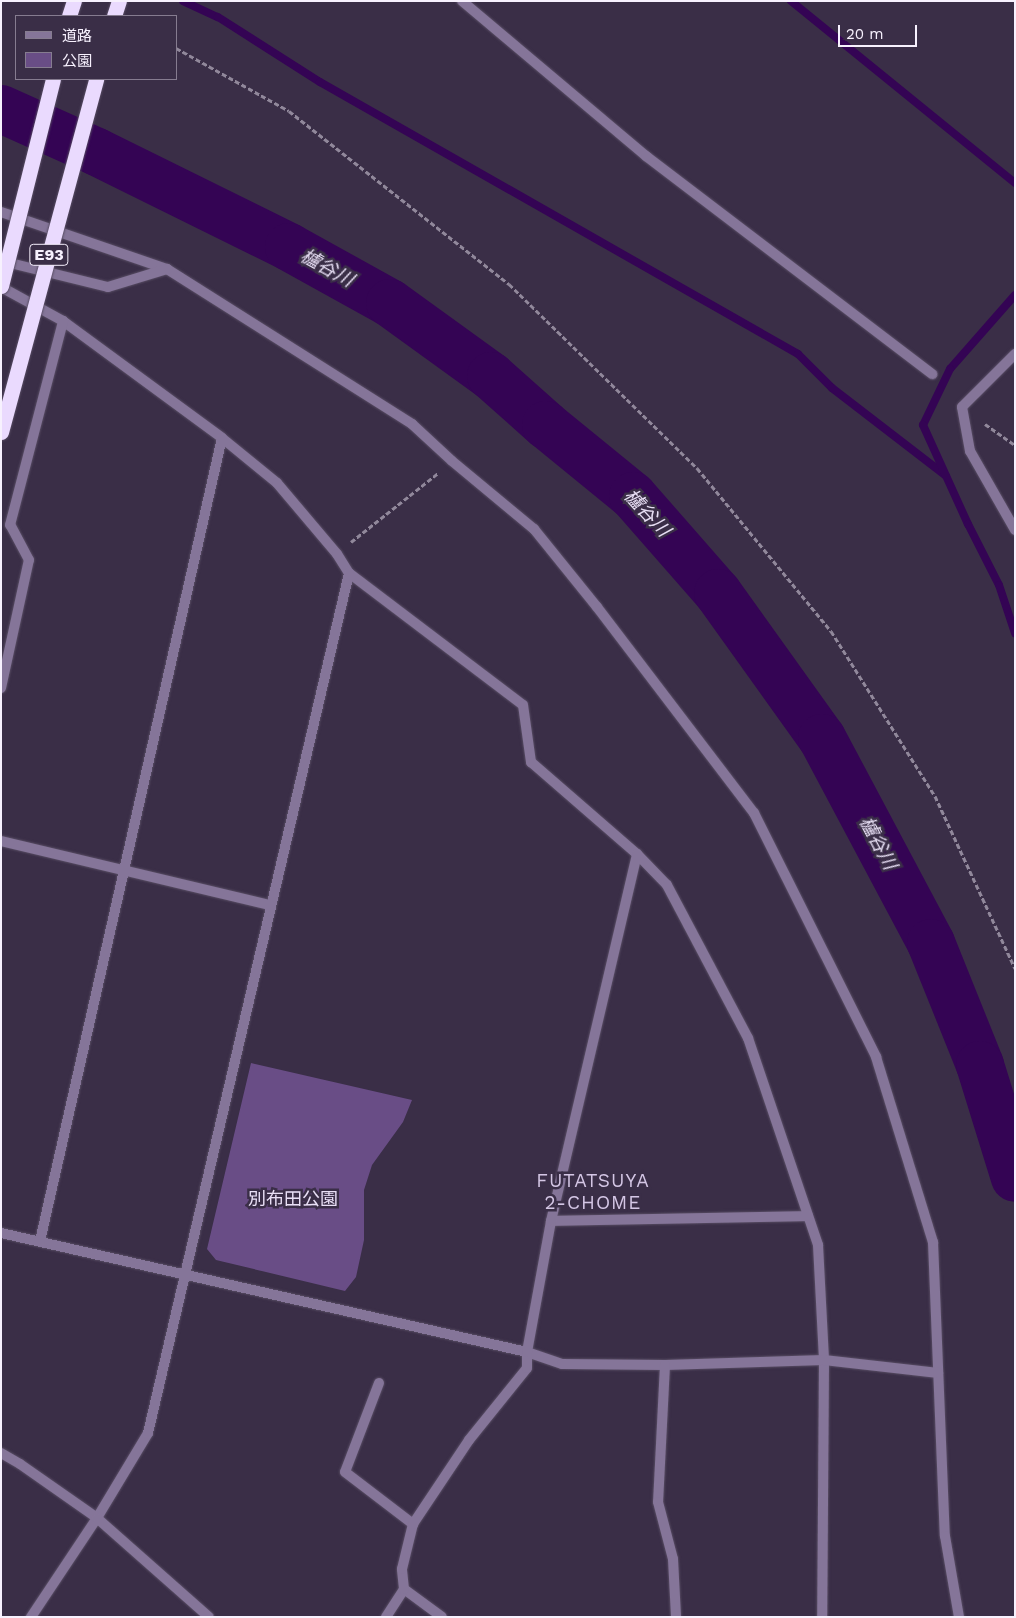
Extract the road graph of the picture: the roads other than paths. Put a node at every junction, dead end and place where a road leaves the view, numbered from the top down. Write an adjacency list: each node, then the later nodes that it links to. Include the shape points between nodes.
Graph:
1 (74, 1): 4 (highway)
2 (119, 1): 5 (highway)
3 (462, 1): 14 (street, via 646,156)
4 (69, 15)
5 (114, 15)
6 (53, 80): 11 (highway, E93, bridge)
7 (96, 80): 15 (highway, E93, bridge)
8 (1, 212): 10 (street)
9 (1, 260): 10 (street, via 108,287)
10 (167, 269): 32 (street, via 412,424 534,529 754,813 876,1057 933,1242)
11 (1, 286): 12 (street)
12 (62, 321): 16 (street); 19 (street, via 10,525 29,560)
13 (1015, 354): 17 (street, via 962,407 970,451)
14 (932, 374)
15 (1, 432)
16 (222, 438): 18 (street, via 277,483); 22 (street)
17 (1015, 530)
18 (349, 573): 21 (street, via 523,705 531,762); 23 (street)
19 (1, 688)
20 (1, 841): 22 (street)
21 (637, 854): 24 (street, via 666,885 748,1038); 25 (street)
22 (124, 870): 23 (street); 27 (street)
23 (270, 905): 28 (street)
24 (808, 1216): 25 (street); 30 (street, via 818,1245)
25 (551, 1221): 29 (street)
26 (1, 1233): 27 (street)
27 (40, 1241): 28 (street)
28 (183, 1274): 29 (street); 35 (street, via 148,1433)
29 (527, 1352): 31 (street, via 562,1364); 36 (street, via 526,1368 468,1440)
30 (824, 1360): 31 (street); 32 (street); 43 (street)
31 (665, 1365): 42 (street, via 658,1502 673,1559)
32 (938, 1373): 44 (street, via 945,1536)
33 (379, 1383): 36 (street, via 345,1472)
34 (1, 1453): 35 (street)
35 (97, 1518): 38 (street); 39 (street)
36 (413, 1524): 37 (street, via 402,1569)
37 (404, 1589): 40 (street); 41 (street)
38 (31, 1617)
39 (209, 1617)
40 (386, 1617)
41 (442, 1617)
42 (676, 1617)
43 (822, 1617)
44 (959, 1617)

